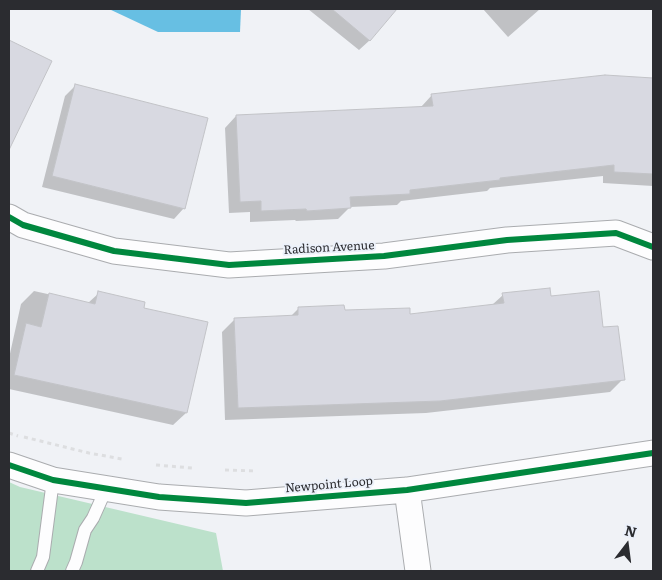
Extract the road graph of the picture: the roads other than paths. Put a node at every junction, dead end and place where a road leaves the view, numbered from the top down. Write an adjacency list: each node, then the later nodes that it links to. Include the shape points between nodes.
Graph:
1 (9, 217): 2 (street, Radison Avenue, via 114,251 229,265 384,256 507,240 616,233)
2 (653, 247)
3 (653, 453): 7 (street, Newpoint Loop)
4 (9, 465): 5 (street, Newpoint Loop)
5 (53, 480): 6 (street, Newpoint Loop); 8 (lane, via 43,557)
6 (106, 489): 7 (street, Newpoint Loop, via 159,497 246,503); 9 (lane, via 85,530)
7 (407, 490): 10 (street)
8 (37, 571)
9 (72, 571)
10 (418, 571)

